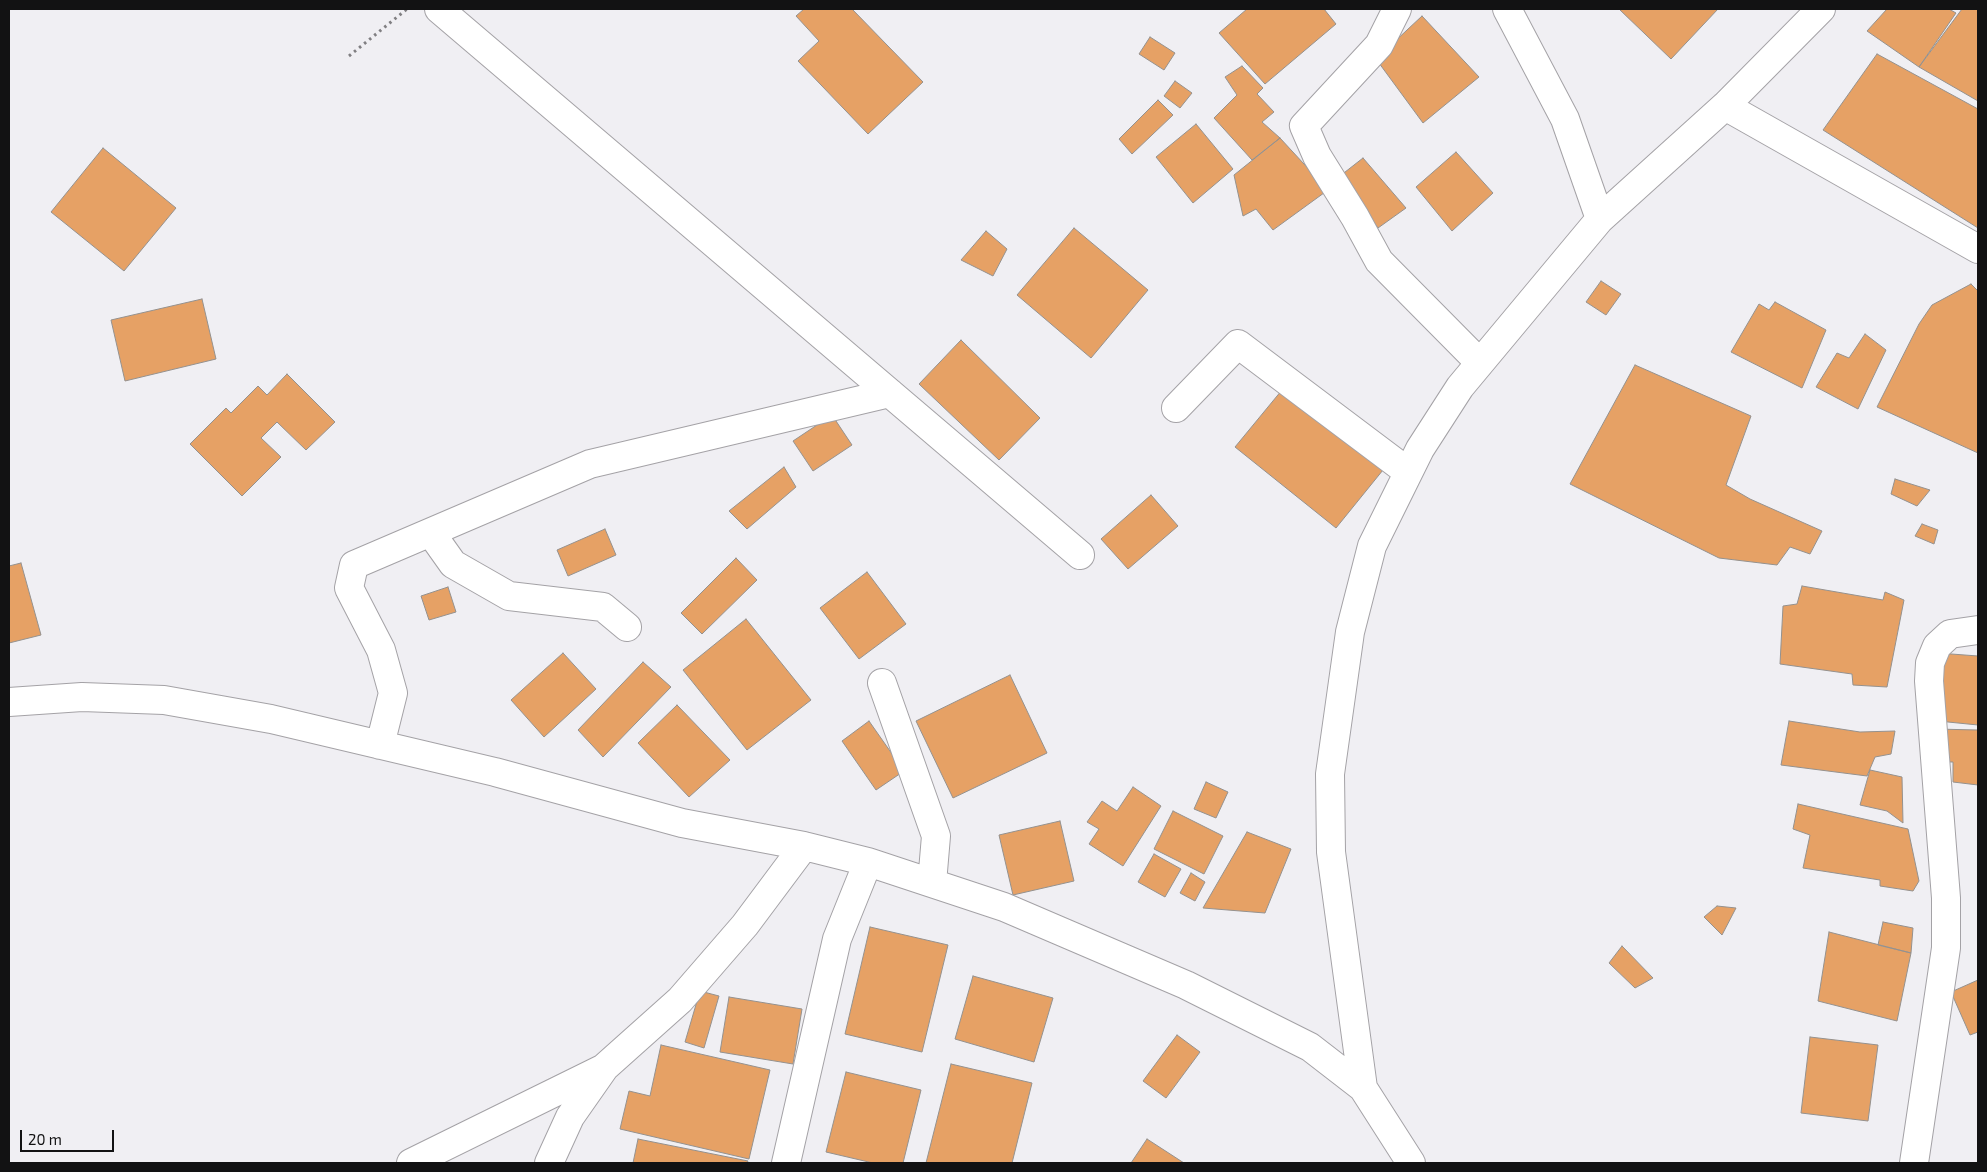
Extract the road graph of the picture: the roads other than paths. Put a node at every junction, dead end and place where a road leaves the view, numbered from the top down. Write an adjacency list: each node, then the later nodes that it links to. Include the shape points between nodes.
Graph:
1 (439, 9): 9 (street)
2 (1397, 9): 8 (street, via 1379,45 1304,126 1317,156 1379,261)
3 (1507, 9): 6 (street, via 1565,119)
4 (1821, 9): 5 (street)
5 (1725, 106): 6 (street); 7 (street)
6 (1600, 218): 8 (street)
7 (1978, 249)
8 (1480, 362): 11 (street, via 1460,387)
9 (890, 393): 12 (street, via 590,464); 13 (street)
10 (1176, 408): 11 (street, via 1238,344)
11 (1408, 472): 23 (street, via 1372,546 1350,632 1330,774 1331,852)
12 (431, 533): 14 (street, via 453,564 509,596 602,607); 18 (street, via 354,565 349,588 381,650 393,693)
13 (1080, 555)
14 (628, 627)
15 (1978, 630): 28 (street, via 1950,634 1937,646 1930,663 1928,681 1946,898 1946,948)
16 (882, 683): 21 (street, via 936,836)
17 (9, 702): 18 (street, via 82,697 164,700 270,719)
18 (380, 745): 19 (street, via 495,772 682,823)
19 (804, 846): 20 (street); 22 (street, via 746,925 680,1000)
20 (868, 862): 21 (street); 26 (street, via 837,939)
21 (932, 883): 23 (street, via 1004,907 1186,985 1310,1047)
22 (605, 1067): 24 (street); 25 (street, via 570,1117)
23 (1364, 1088): 27 (street)
24 (411, 1163)
25 (549, 1163)
26 (786, 1163)
27 (1411, 1163)
28 (1914, 1163)

